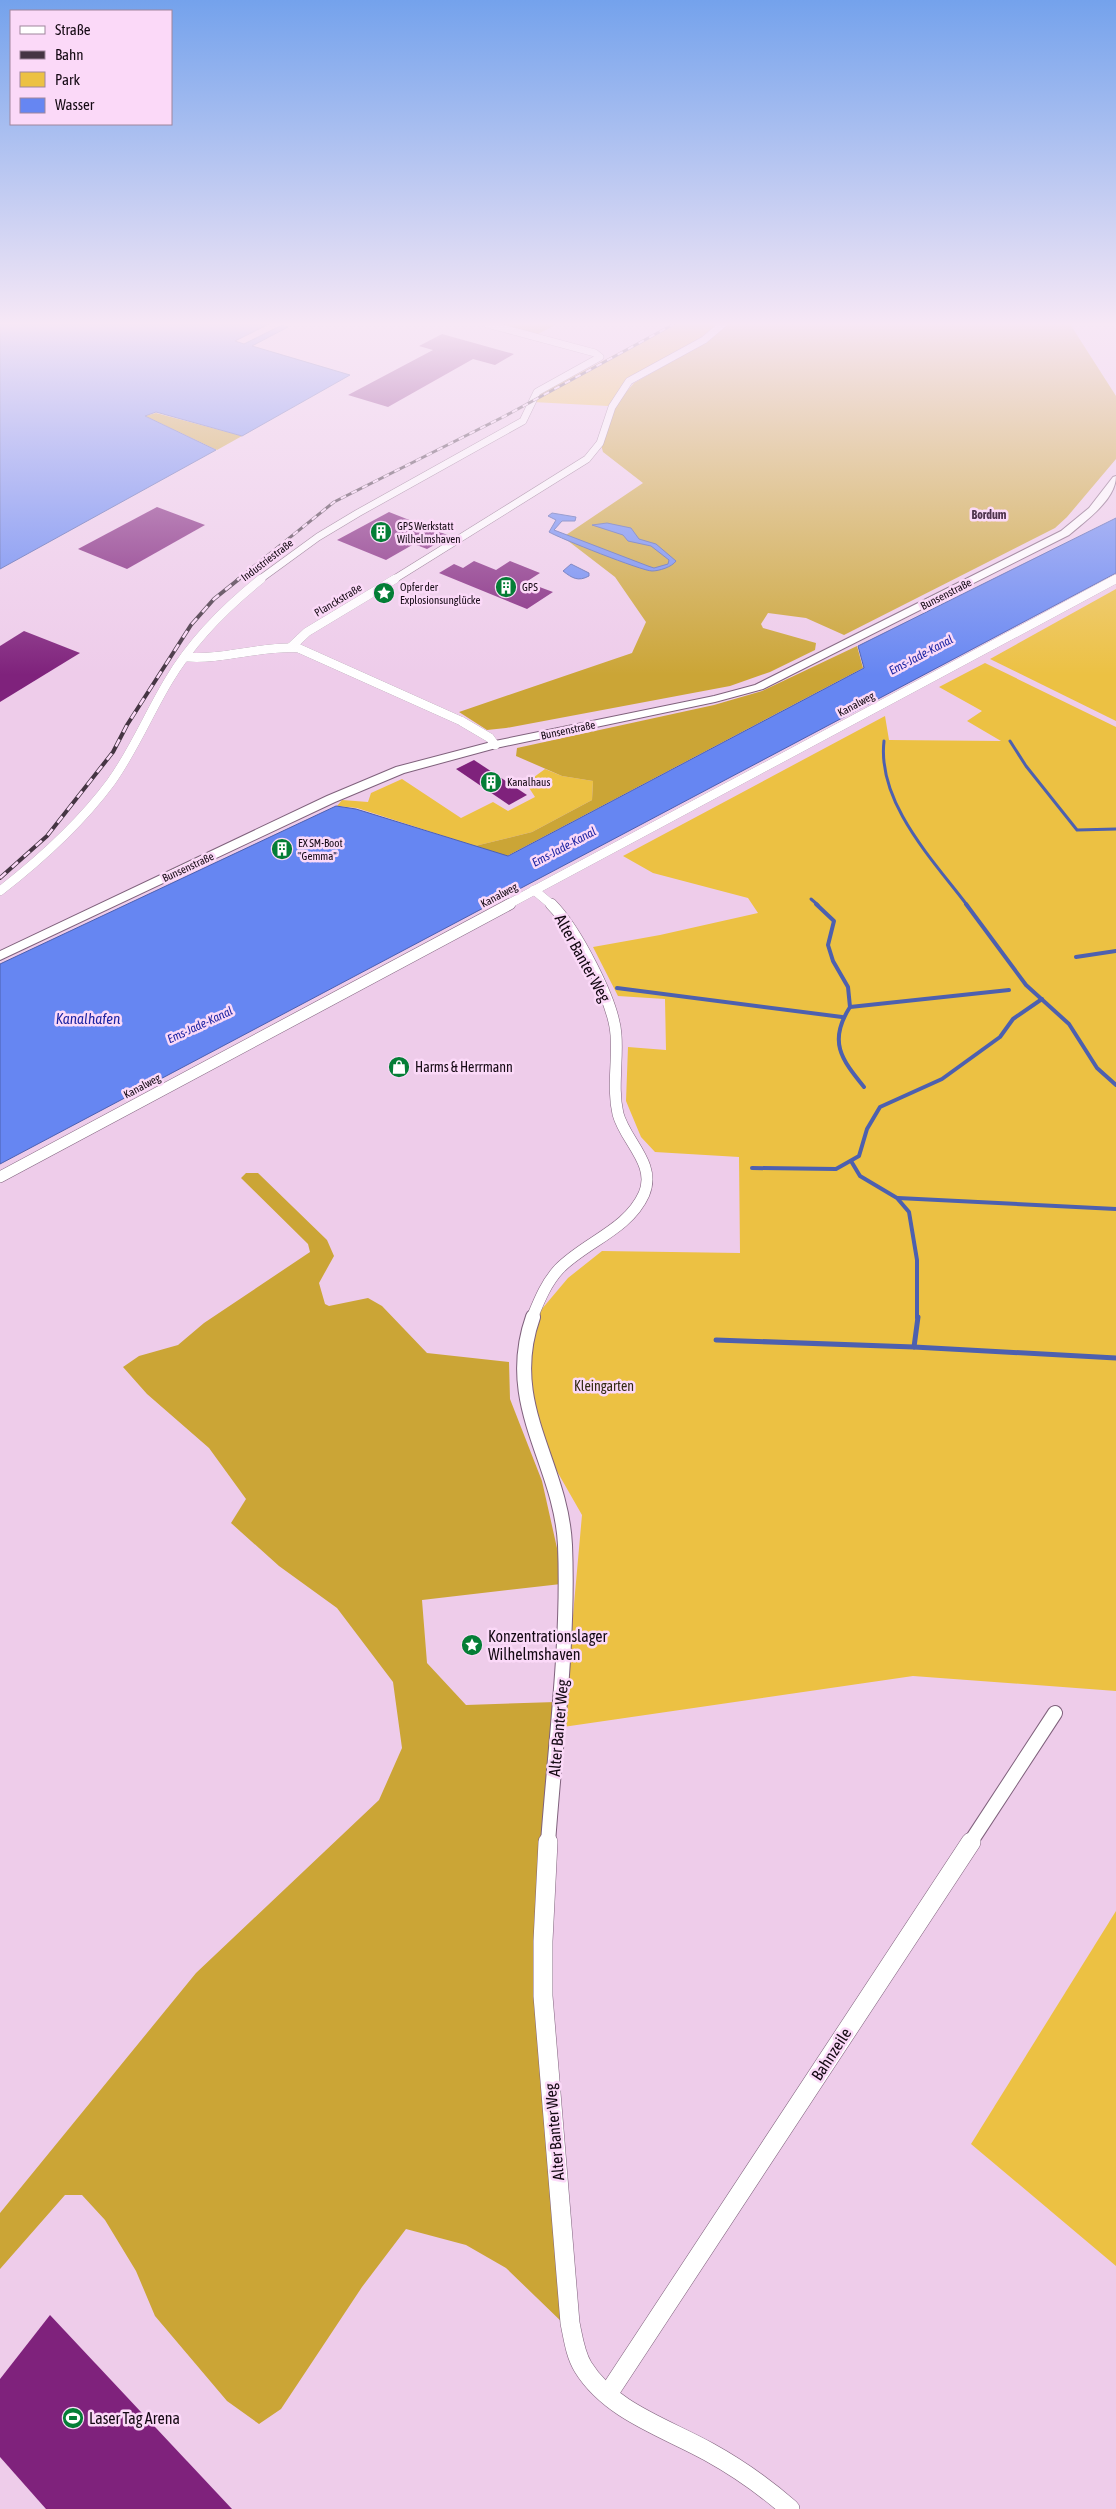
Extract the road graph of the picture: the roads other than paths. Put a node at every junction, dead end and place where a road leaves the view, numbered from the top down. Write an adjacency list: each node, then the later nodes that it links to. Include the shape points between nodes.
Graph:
1 (486, 441): 6 (street, Industriestraße, via 361,510 259,578)
2 (601, 441): 5 (street, Planckstraße, via 582,463 306,632)
3 (1116, 479): 7 (street, Bunsenstraße, via 1092,510 1065,533 759,687 680,707)
4 (1116, 579): 8 (street, Kanalweg)
5 (291, 647): 6 (street, via 272,647 210,660); 7 (street, via 461,721 490,738)
6 (185, 657): 9 (street, Industriestraße, via 107,786 68,831)
7 (495, 745): 10 (street, Bunsenstraße, via 384,775)
8 (534, 890): 11 (street, Kanalweg); 13 (street, Alter Banter Weg, via 560,913 611,1010 616,1040 618,1112 627,1134 642,1154 647,1174 647,1186 630,1214 570,1259 548,1284 524,1350 524,1396 553,1483 565,1538 564,1658 546,1859 542,1944 542,1986 557,2176 570,2323 575,2345 583,2366)
9 (0, 891)
10 (0, 956)
11 (0, 1176)
12 (1055, 1713): 13 (street, Bahnzeile)
13 (608, 2394): 14 (street, Alter Banter Weg, via 658,2426 739,2470)
14 (790, 2509)

